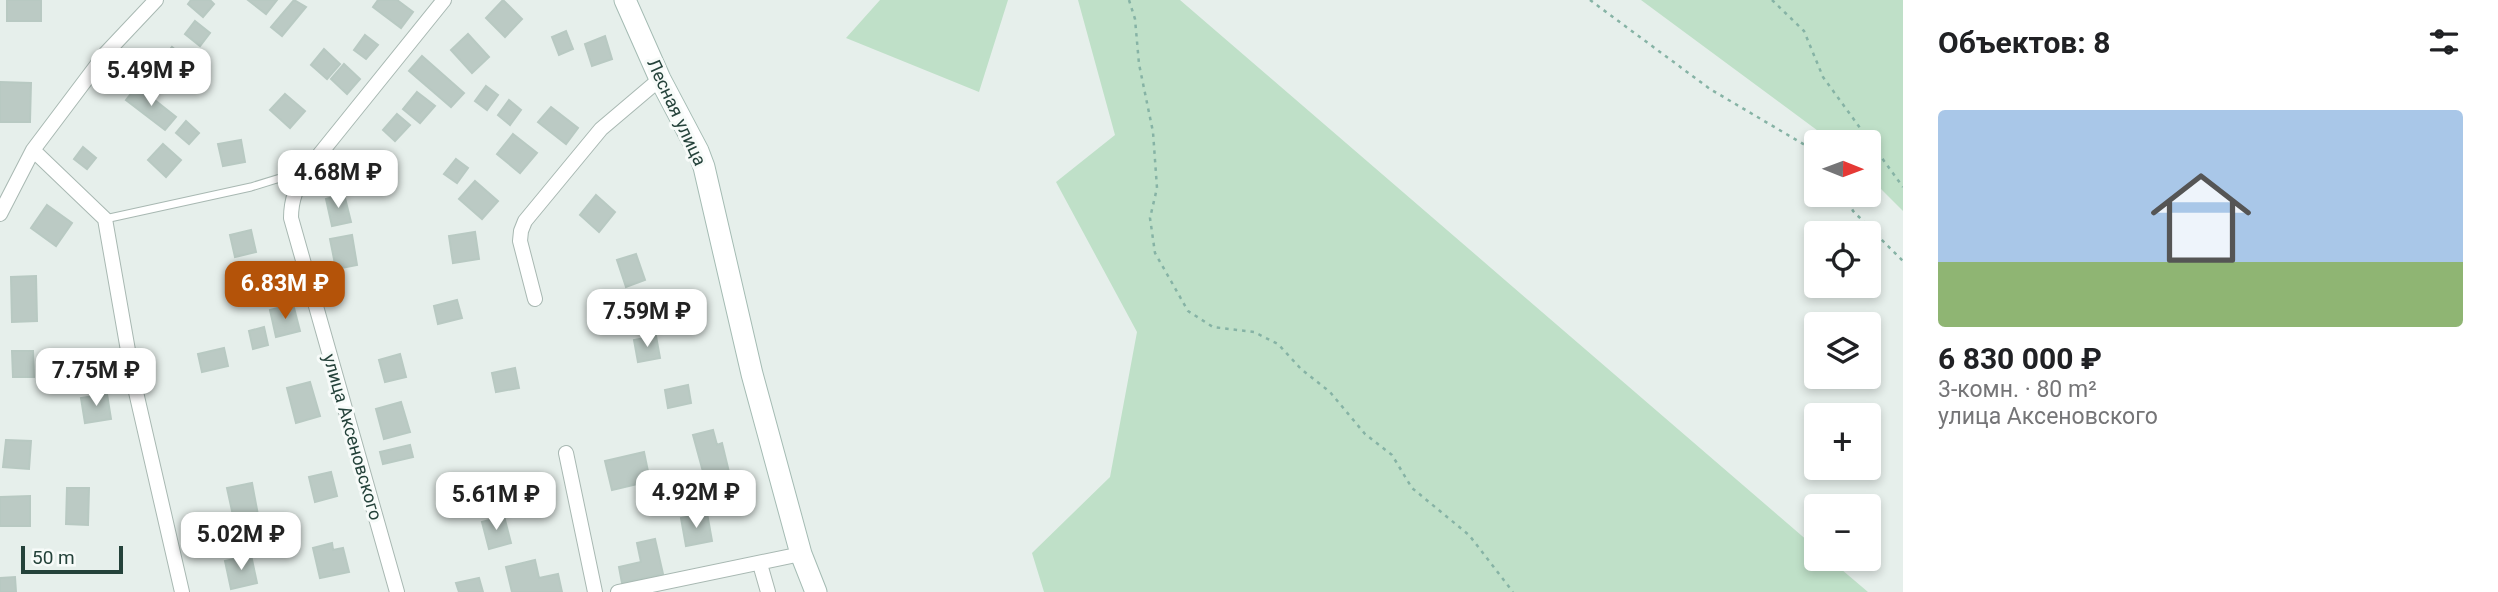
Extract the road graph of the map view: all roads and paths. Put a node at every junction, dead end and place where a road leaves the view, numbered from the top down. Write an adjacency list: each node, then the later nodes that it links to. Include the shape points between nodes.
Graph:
1 (444, 0): 10 (street, улица Аксеновского)
2 (625, 0): 7 (main road, Лесная улица)
3 (1129, 0): 26 (path, via 1153,132 1157,188 1150,219 1155,253 1188,311 1213,327 1254,332 1278,344 1330,392 1365,434 1392,455 1412,488 1469,535)
4 (1590, 0): 8 (path, via 1710,89)
5 (1772, 0): 11 (path, via 1804,31 1823,78)
6 (151, 1): 9 (street)
7 (660, 79): 16 (street, via 601,130 525,221 520,241); 18 (main road, Лесная улица, via 704,167 752,374)
8 (1804, 144)
9 (33, 150): 13 (street); 14 (street)
10 (307, 170): 14 (lane); 21 (street, улица Аксеновского, via 293,193 291,218)
11 (1903, 187)
12 (1851, 207): 15 (path)
13 (0, 214)
14 (105, 219): 20 (street, via 133,379)
15 (1903, 261)
16 (535, 299)
17 (566, 453): 22 (street)
18 (801, 554): 19 (street); 25 (main road, Лесная улица)
19 (761, 564): 23 (street); 24 (street)
20 (182, 592)
21 (397, 592)
22 (595, 592)
23 (618, 592)
24 (768, 592)
25 (816, 592)
26 (1513, 592)

